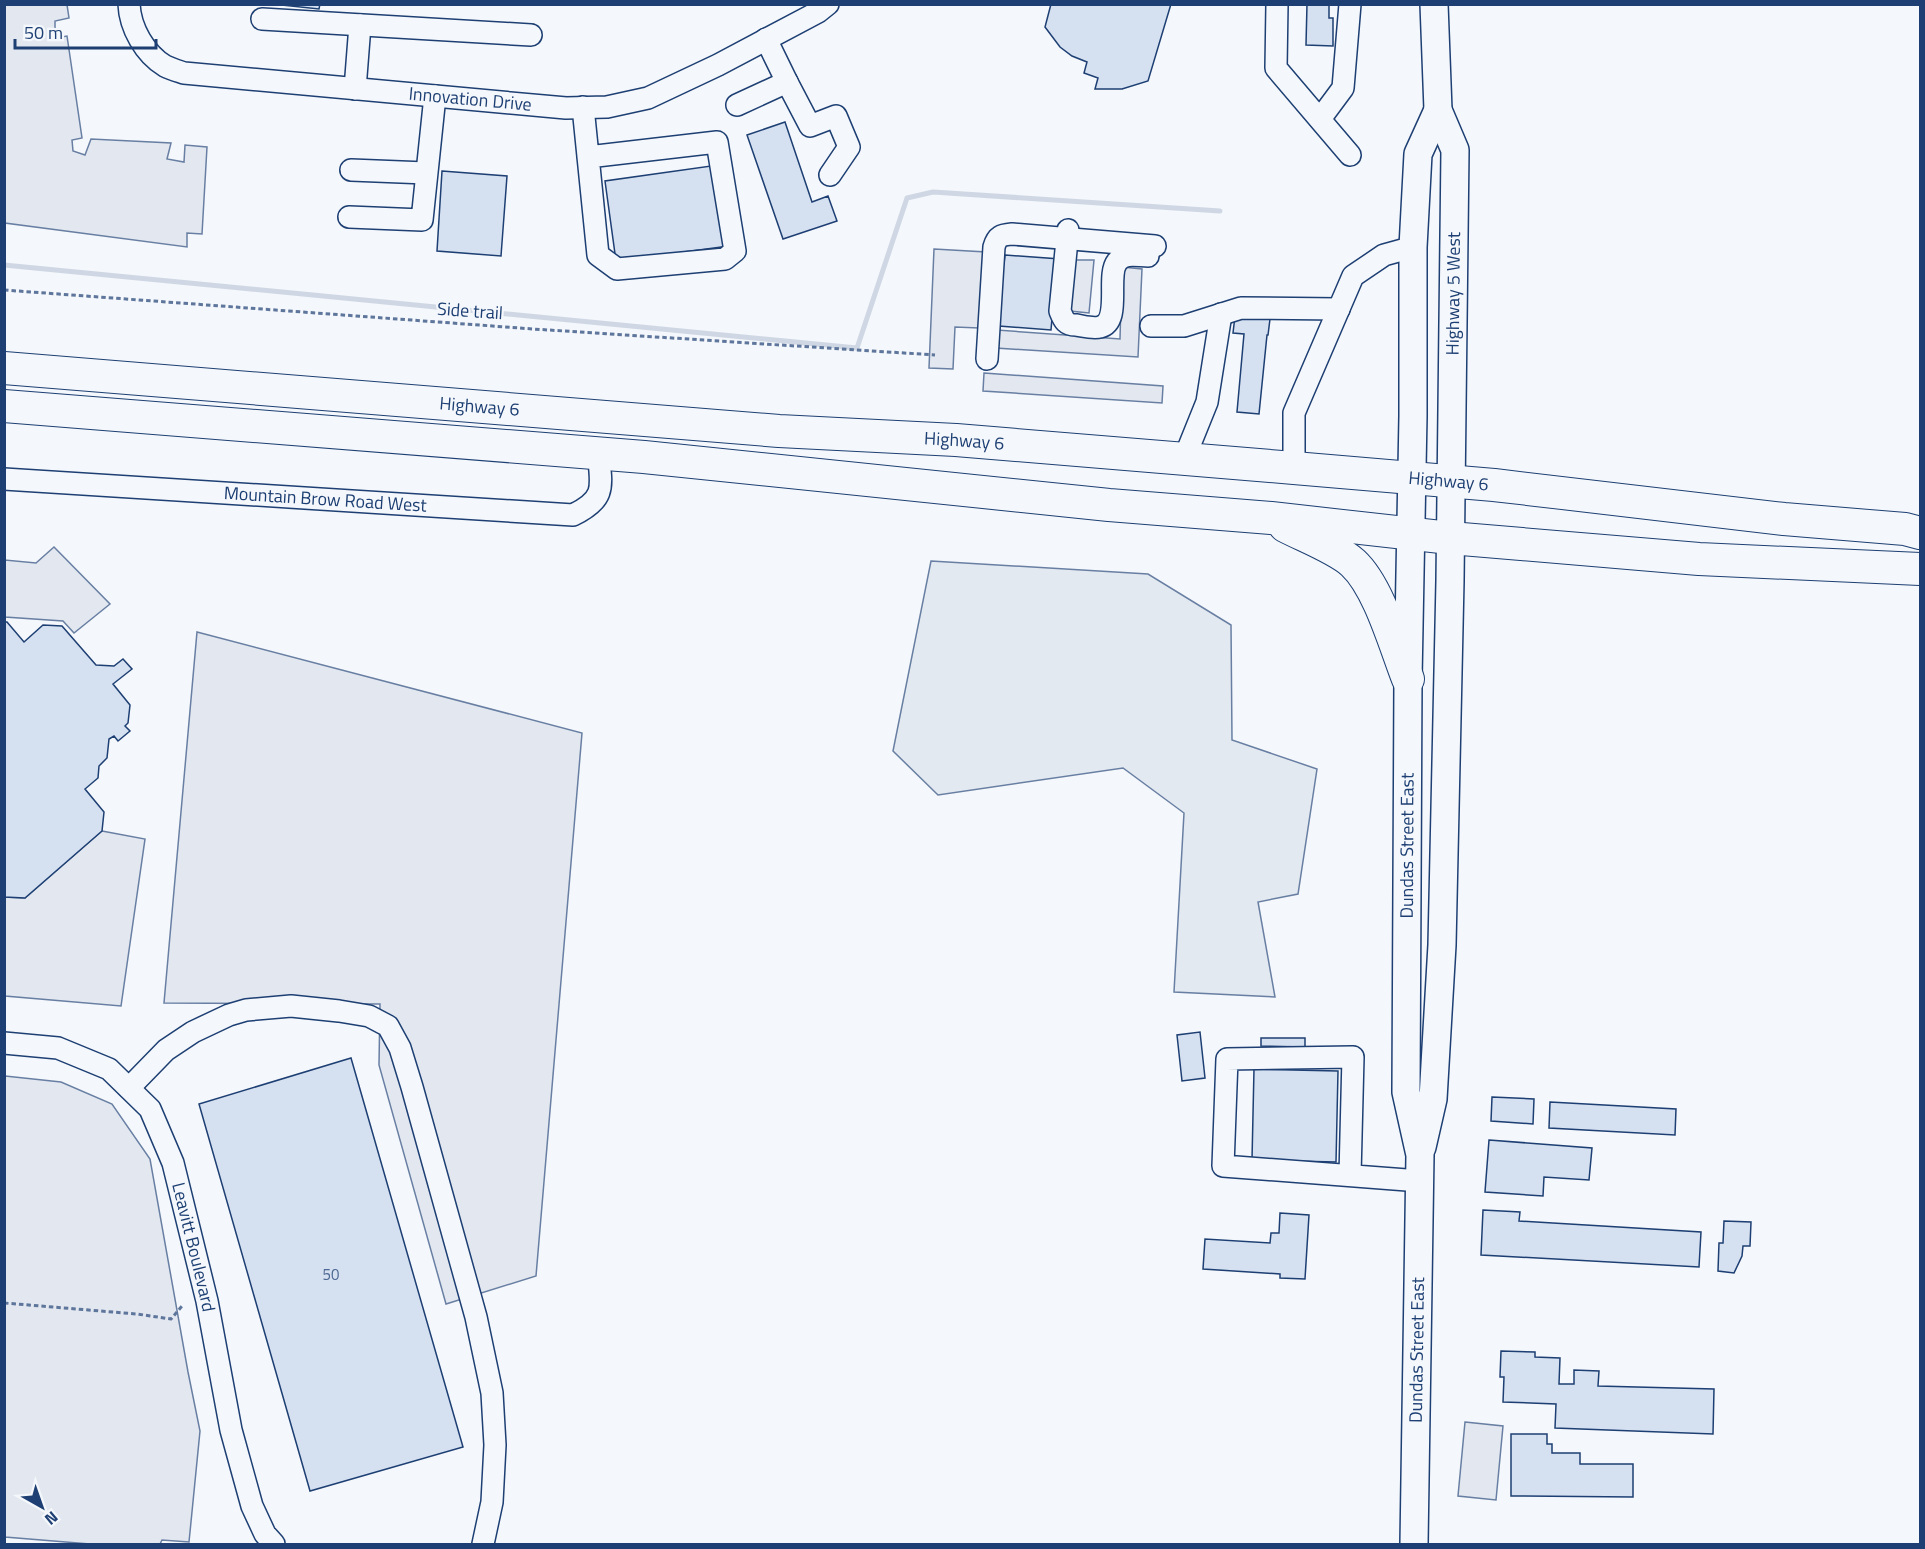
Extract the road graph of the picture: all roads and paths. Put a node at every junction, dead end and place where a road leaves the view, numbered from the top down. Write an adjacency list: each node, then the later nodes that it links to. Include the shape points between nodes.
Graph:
1 (129, 4): 11 (street, Innovation Drive, via 137,35 166,67 184,73)
2 (828, 4): 9 (street, Innovation Drive)
3 (1277, 4): 16 (street, via 1276,68)
4 (1350, 4): 16 (street, via 1342,88)
5 (1434, 4): 15 (main road, Highway 5 West)
6 (262, 19): 7 (street)
7 (360, 25): 8 (street); 11 (street)
8 (531, 35)
9 (766, 39): 10 (street); 14 (street, Innovation Drive, via 648,98 607,107)
10 (787, 82): 13 (street); 21 (street, via 810,126 836,116 849,147)
11 (355, 89): 12 (street, Innovation Drive)
12 (435, 96): 14 (street, Innovation Drive); 20 (street)
13 (737, 105)
14 (583, 107): 18 (street)
15 (1438, 110): 24 (main road, Highway 5 West, via 1418,154); 40 (main road, Highway 5 West, via 1455,150)
16 (1320, 119): 17 (street)
17 (1350, 155)
18 (588, 157): 18 (street, via 598,255 617,269 726,259 735,251 717,142)
19 (351, 170): 20 (street)
20 (426, 173): 22 (street, via 422,220)
21 (830, 175)
22 (349, 217)
23 (1067, 234): 23 (street, via 1060,311 1070,325 1100,327 1112,316 1115,263 1127,255 1155,251); 30 (street, via 1012,234 997,239)
24 (1413, 247): 26 (street, via 1384,255 1353,276); 39 (main road, Highway 5 West)
25 (4, 290): 29 (path, Side trail)
26 (1339, 309): 27 (street, via 1241,308); 37 (street, via 1294,413)
27 (1221, 314): 28 (street, via 1184,326); 36 (street, via 1207,402)
28 (1151, 326)
29 (935, 355)
30 (987, 359)
31 (4, 368): 33 (highway, Highway 6)
32 (4, 406): 34 (highway)
33 (648, 420): 35 (street); 36 (highway, Highway 6)
34 (598, 453): 35 (highway); 38 (street, Mountain Brow Road West, via 601,483 596,500 573,515)
35 (644, 457): 41 (highway)
36 (1184, 459): 37 (highway, Highway 6)
37 (1294, 468): 39 (highway, Highway 6)
38 (4, 479)
39 (1412, 479): 40 (highway, Highway 6); 42 (main road, Highway 5 West)
40 (1451, 481): 43 (highway, Highway 6); 44 (main road, Highway 5 West)
41 (1271, 518): 42 (highway); 46 (highway, via 1340,554 1363,574)
42 (1410, 533): 44 (highway); 46 (main road, Dundas Street East)
43 (1920, 533)
44 (1450, 538): 45 (highway, via 1699,559); 49 (main road, Dundas Street East, via 1442,945 1433,1099)
45 (1920, 569)
46 (1408, 679): 49 (main road, Dundas Street East, via 1406,1092)
47 (4, 1043): 48 (street, Leavitt Boulevard, via 58,1048 109,1069)
48 (129, 1088): 53 (street, Leavitt Boulevard, via 150,1109 173,1163 207,1301 231,1430); 54 (street, via 166,1050 193,1032 246,1010 291,1006 339,1011 369,1016 388,1026 400,1048 412,1087 476,1317 492,1393 493,1490)
49 (1420, 1168): 50 (street); 55 (main road, Dundas Street East)
50 (1350, 1175): 50 (street, via 1223,1166 1227,1059 1353,1057)
51 (4, 1303): 52 (path, via 171,1319)
52 (183, 1306)
53 (264, 1541)
54 (483, 1545)
55 (1414, 1545)

